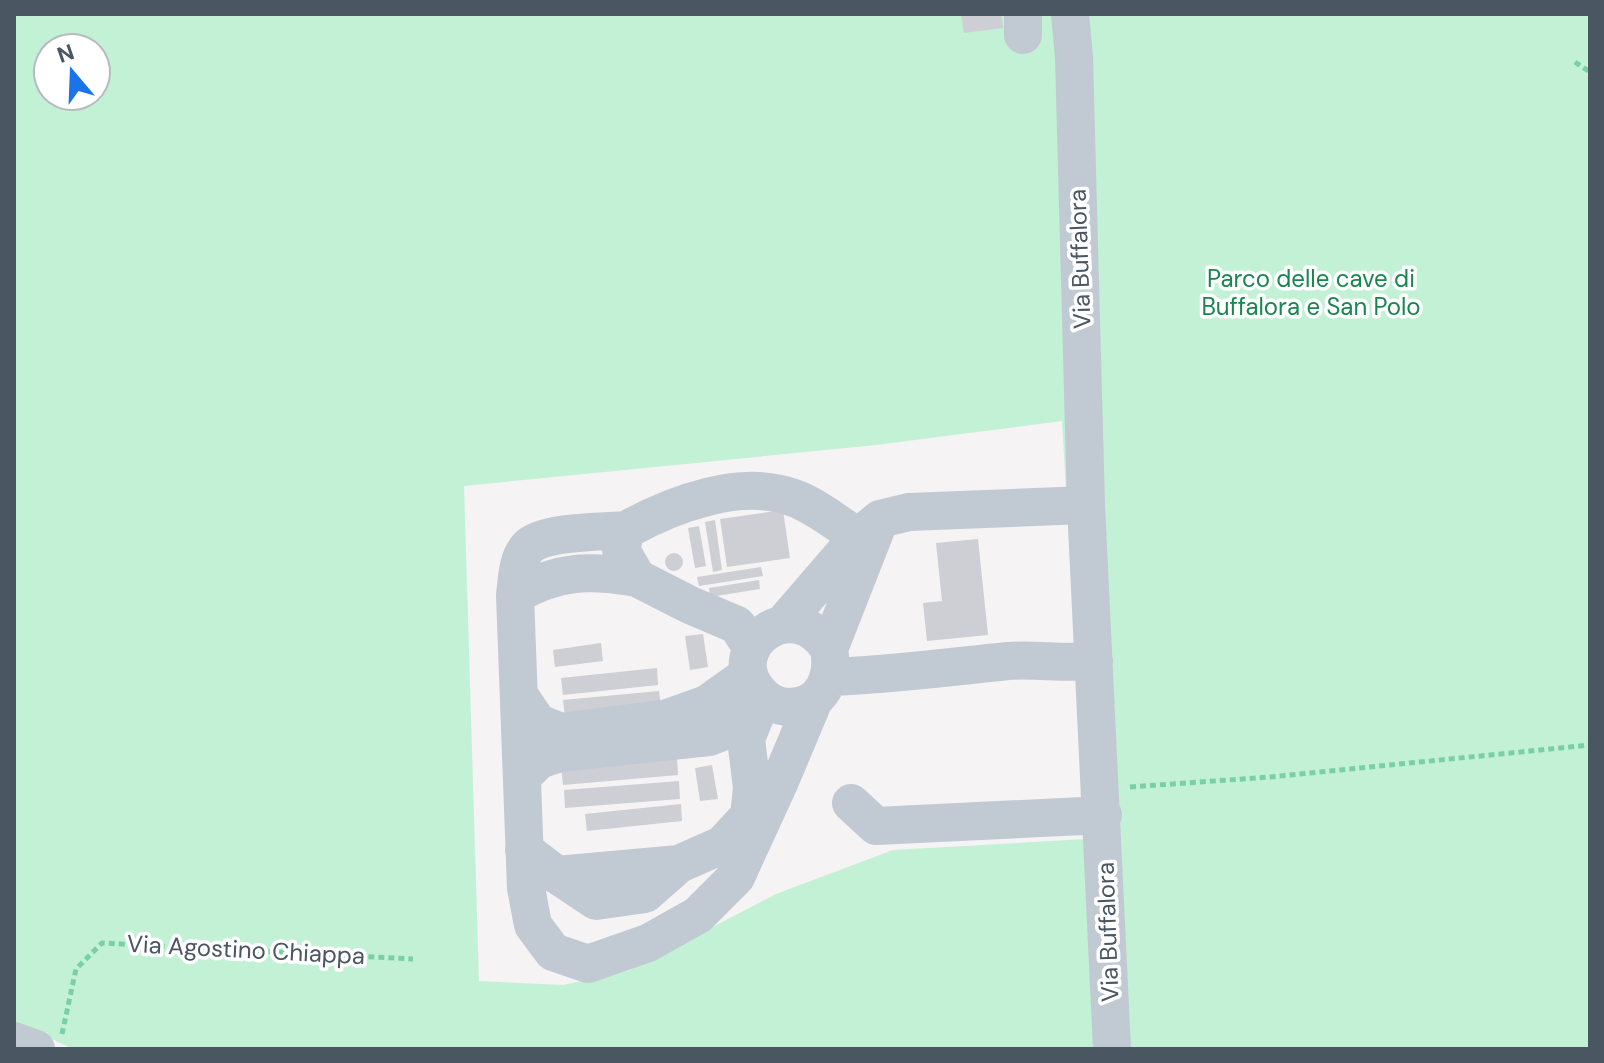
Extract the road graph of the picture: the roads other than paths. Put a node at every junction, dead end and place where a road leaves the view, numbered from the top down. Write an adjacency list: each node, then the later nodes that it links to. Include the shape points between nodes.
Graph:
1 (1070, 14): 2 (street, Via Buffalora)
2 (1075, 505): 3 (street, via 909,512); 8 (street, Via Buffalora)
3 (869, 528): 4 (street, via 760,489 700,499); 7 (street); 9 (street)
4 (626, 530): 5 (street, via 621,550); 6 (street, via 546,537 529,546 520,561)
5 (637, 578): 6 (street, via 598,572 557,575); 10 (street, via 737,625)
6 (515, 595): 11 (street)
7 (783, 624): 9 (street, via 810,628 821,637); 10 (street, via 759,637)
8 (1094, 661): 9 (street, via 1012,661 889,675); 14 (street, Via Buffalora)
9 (824, 675): 10 (street, via 788,707 775,704); 13 (street)
10 (754, 685): 11 (street, via 668,718 561,732 538,723); 12 (street, via 709,737 560,753 539,760); 16 (street, via 746,739 752,788)
11 (519, 695): 12 (street)
12 (522, 777): 17 (street)
13 (780, 781): 16 (street); 17 (street, via 736,877 698,915 648,943 588,964 553,952 533,925)
14 (1102, 802): 15 (street, via 876,826); 20 (street, Via Buffalora)
15 (851, 803)
16 (749, 816): 17 (street, via 722,845 679,864 557,875)
17 (524, 850)
18 (14, 1041): 19 (street)
19 (49, 1042)
20 (1112, 1049)

